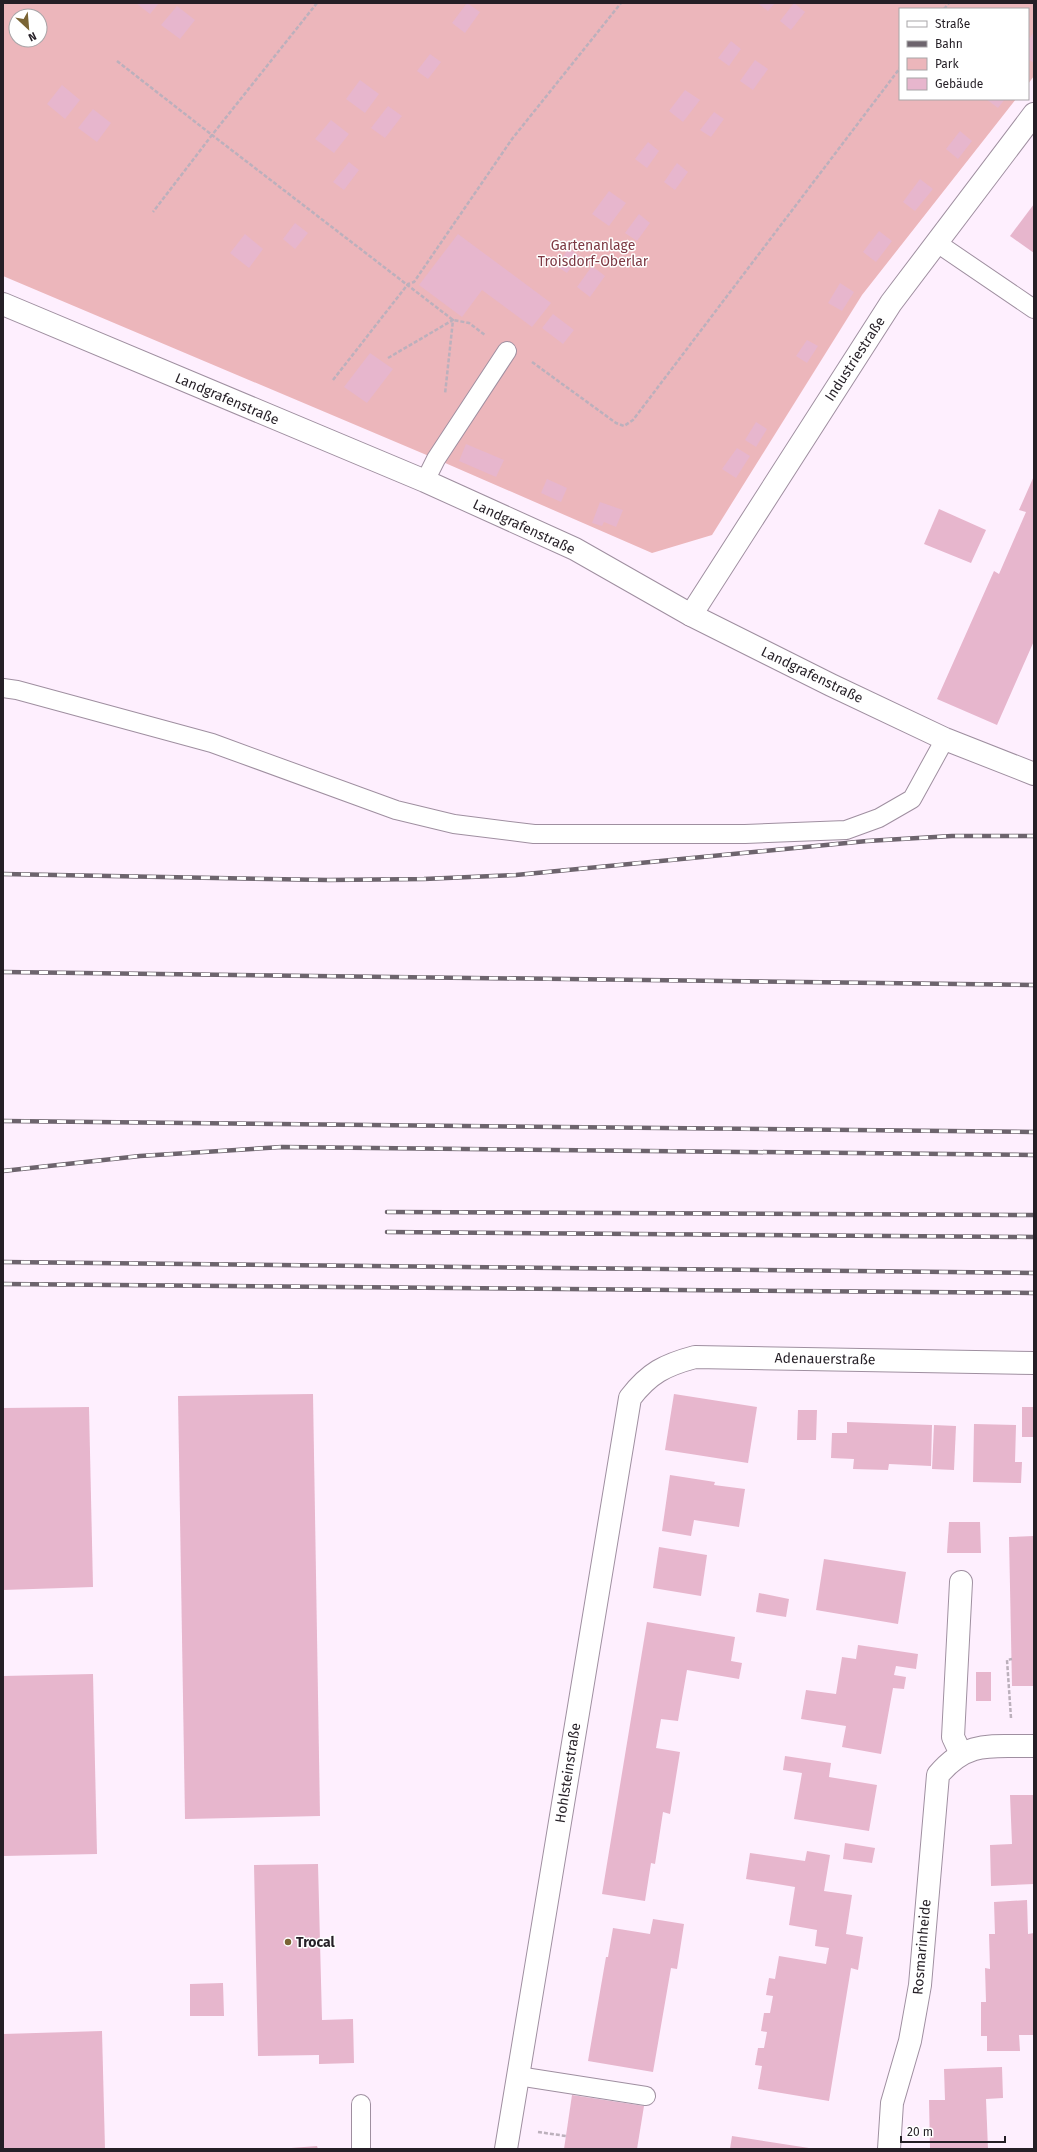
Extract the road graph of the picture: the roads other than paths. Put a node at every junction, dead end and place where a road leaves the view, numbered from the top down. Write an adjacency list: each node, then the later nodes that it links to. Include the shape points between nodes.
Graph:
1 (1034, 114): 2 (street, Industriestraße)
2 (937, 243): 4 (lane); 7 (street, Industriestraße, via 891,303)
3 (3, 304): 6 (street, Landgrafenstraße)
4 (1034, 309)
5 (507, 352): 6 (lane, via 436,459)
6 (425, 481): 7 (street, Landgrafenstraße, via 575,549)
7 (691, 615): 9 (street, Landgrafenstraße)
8 (3, 688): 9 (lane, via 212,743 396,810 454,824 534,834 745,834 846,830 879,818 912,799)
9 (945, 738): 10 (street, Landgrafenstraße)
10 (1034, 774)
11 (1034, 1363): 12 (street, Adenauerstraße, via 695,1357 673,1363 655,1372 641,1383)
12 (630, 1398): 16 (street, Hohlsteinstraße)
13 (961, 1582): 15 (street, via 953,1737)
14 (1034, 1746): 15 (street, Rosmarinheide, via 976,1747)
15 (961, 1754): 21 (street, Rosmarinheide, via 947,1764 938,1775 920,1985 910,2041 892,2103)
16 (518, 2076): 17 (lane); 20 (street, Hohlsteinstraße)
17 (646, 2096)
18 (361, 2104): 19 (lane)
19 (361, 2149)
20 (506, 2149)
21 (889, 2149)

